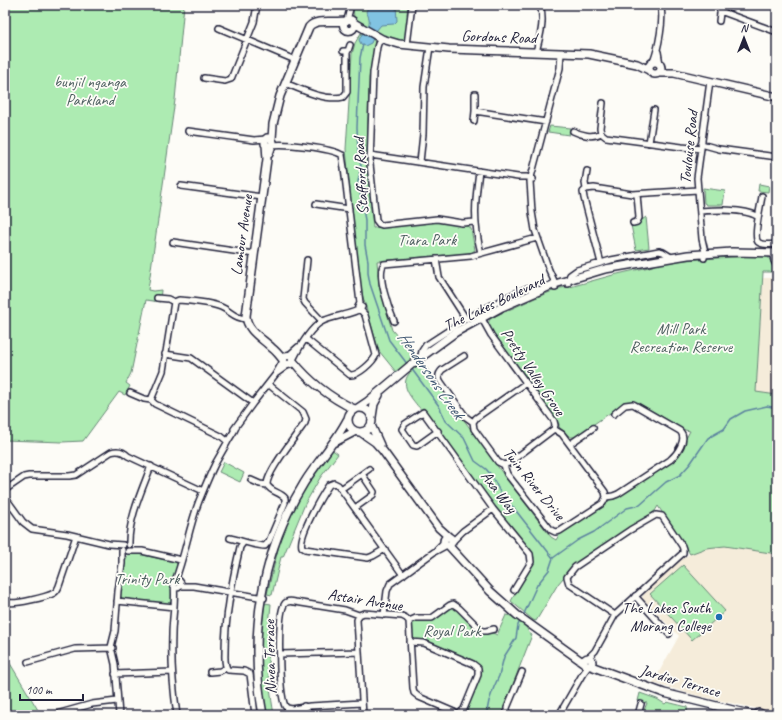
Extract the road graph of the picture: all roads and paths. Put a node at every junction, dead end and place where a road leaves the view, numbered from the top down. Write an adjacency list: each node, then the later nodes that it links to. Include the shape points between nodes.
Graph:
1 (257, 5): 13 (street)
2 (412, 5): 15 (street)
3 (540, 5): 17 (street, via 543,18)
4 (659, 5): 20 (street, via 660,31)
5 (721, 5): 7 (street)
6 (351, 6): 9 (street)
7 (720, 12): 8 (street); 11 (street)
8 (719, 21)
9 (350, 24): 12 (street, Gordons Road); 19 (street, Lamour Avenue, via 317,21 310,25)
10 (219, 28): 13 (street)
11 (777, 32)
12 (380, 38): 15 (street, Gordons Road); 37 (street, Stafford Road, via 372,78)
13 (247, 40): 19 (street); 21 (street, via 230,79 225,81)
14 (350, 45): 23 (street, via 345,51 347,92 343,97 312,94)
15 (407, 45): 16 (street, Gordons Road)
16 (430, 47): 17 (street, Gordons Road); 39 (street, via 424,87 424,134)
17 (538, 52): 18 (street, Gordons Road)
18 (563, 53): 20 (street, Gordons Road, via 595,55); 30 (street)
19 (295, 60): 23 (street, Lamour Avenue)
20 (655, 66): 22 (street, Gordons Road)
21 (204, 78)
22 (710, 81): 25 (street, Gordons Road); 36 (street, Toulouse Road)
23 (285, 84): 34 (street, Lamour Avenue)
24 (475, 94): 28 (street)
25 (777, 97)
26 (604, 103): 33 (street)
27 (654, 110): 35 (street)
28 (476, 111): 29 (street); 30 (street)
29 (474, 121)
30 (546, 122): 42 (street)
31 (188, 131): 34 (street)
32 (573, 131): 33 (street, via 594,136)
33 (601, 134): 35 (street, via 606,137)
34 (269, 142): 48 (street, Lamour Avenue); 50 (street, via 343,154)
35 (649, 143): 36 (street)
36 (701, 148): 38 (street); 45 (street, Toulouse Road)
37 (370, 155): 39 (street); 53 (street, Stafford Road, via 375,218 379,224 437,219 462,223)
38 (777, 157)
39 (420, 162): 40 (street)
40 (479, 171): 42 (street); 53 (street)
41 (587, 171): 44 (street)
42 (531, 179): 55 (street, via 533,221)
43 (180, 186): 48 (street)
44 (586, 189): 46 (street); 65 (street, via 583,192 584,198)
45 (698, 190): 46 (street); 51 (street, Toulouse Road)
46 (637, 194): 54 (street, via 639,218)
47 (762, 196): 52 (street)
48 (262, 197): 60 (street, Lamour Avenue)
49 (316, 204): 50 (street)
50 (349, 209): 72 (street)
51 (700, 211): 52 (street, via 725,210); 61 (street, Toulouse Road)
52 (757, 216): 57 (street, via 757,241 763,244)
53 (475, 222): 58 (street)
54 (633, 223)
55 (537, 238): 58 (street); 68 (street)
56 (173, 242): 60 (street)
57 (777, 244)
58 (481, 253): 63 (street)
59 (775, 253): 61 (street, The Lakes Boulevard); 66 (street, The Lakes Boulevard, via 774,261)
60 (254, 254): 73 (street, Lamour Avenue)
61 (704, 255): 62 (street, The Lakes Boulevard)
62 (671, 257): 65 (street, The Lakes Boulevard, via 659,251); 67 (street, The Lakes Boulevard, via 619,266)
63 (436, 259): 74 (street, via 439,277); 77 (street, via 382,266 383,288)
64 (307, 260): 76 (street, via 303,299)
65 (601, 263): 67 (street, The Lakes Boulevard, via 574,271)
66 (777, 267)
67 (568, 282): 68 (street, The Lakes Boulevard)
68 (555, 286): 69 (street, The Lakes Boulevard); 75 (street, The Lakes Boulevard)
69 (540, 290): 74 (street, The Lakes Boulevard, via 524,289); 75 (street, The Lakes Boulevard)
70 (157, 298): 71 (street)
71 (174, 302): 73 (street, via 179,300 216,305 236,317); 79 (street)
72 (360, 308): 76 (street); 78 (street, via 365,315 376,355 358,373 350,375)
73 (246, 317): 82 (street, via 251,330)
74 (466, 319): 81 (street, The Lakes Boulevard, via 426,345)
75 (482, 319): 81 (street, The Lakes Boulevard); 83 (street, Pretty Valley Grove)
76 (322, 321): 78 (street)
77 (395, 321)
78 (306, 339): 82 (street)
79 (165, 354): 88 (street, via 162,375); 89 (street, via 192,358)
80 (464, 356): 94 (street, Twin River Drive, via 442,370 439,378 466,417)
81 (420, 358): 85 (street, The Lakes Boulevard)
82 (288, 360): 84 (street); 87 (street)
83 (526, 383): 94 (street); 96 (street, Pretty Valley Grove, via 554,421)
84 (268, 384): 89 (street); 108 (street, via 303,412 306,419 273,470)
85 (381, 391): 90 (street, The Lakes Boulevard); 93 (street, The Lakes Boulevard, via 374,404)
86 (130, 393): 88 (street)
87 (334, 398): 90 (street); 92 (street)
88 (151, 400): 99 (street)
89 (253, 403): 99 (street, via 233,434)
90 (356, 408): 92 (street); 93 (street, via 365,409)
91 (614, 414): 113 (street, Twin River Drive, via 627,404 633,404 680,431 684,437 670,460 618,494)
92 (347, 419): 98 (street, via 349,427); 101 (street)
93 (372, 421): 98 (street, via 368,430); 102 (street, Jardier Terrace)
94 (474, 422): 103 (street, Twin River Drive, via 474,429)
95 (593, 428): 100 (street)
96 (554, 429): 100 (street, Pretty Valley Grove); 103 (street)
97 (438, 431): 97 (street, Axa Way, via 423,412 402,427 413,445 418,445); 115 (street, Axa Way)
98 (358, 432): 101 (street, via 339,439); 102 (street, Jardier Terrace, via 375,442)
99 (225, 440): 111 (street, via 224,450)
100 (570, 444): 113 (street, Pretty Valley Grove)
101 (330, 446): 128 (street, via 303,484 286,517)
102 (383, 451): 118 (street, Jardier Terrace)
103 (504, 465): 113 (street, Twin River Drive, via 507,474 555,532 603,503)
104 (151, 466): 110 (street, via 116,453 76,475 24,477); 111 (street); 120 (street)
105 (369, 469): 106 (street)
106 (362, 474): 109 (street); 114 (street, via 374,493)
107 (251, 480): 108 (street)
108 (267, 485): 119 (street, via 284,496 285,503 267,544 263,546)
109 (341, 489): 114 (street); 121 (street, via 337,484 331,483 328,487 301,540 302,547 368,558)
110 (5, 490)
111 (203, 491): 122 (street)
112 (5, 497): 116 (street, via 28,527)
113 (606, 497)
114 (355, 508): 121 (street)
115 (493, 509): 118 (street); 125 (street, Axa Way, via 531,557 531,562)
116 (76, 536): 120 (street); 129 (street, via 56,591 50,595 14,603)
117 (230, 538): 119 (street)
118 (449, 541): 123 (street); 144 (street, Jardier Terrace, via 459,556 516,615)
119 (243, 543): 126 (street)
120 (126, 548): 122 (street); 130 (street)
121 (385, 549): 123 (street)
122 (182, 560): 124 (street)
123 (403, 575): 134 (street, via 389,586)
124 (178, 584): 126 (street); 132 (street)
125 (514, 590)
126 (230, 592): 128 (street); 145 (street, via 225,641)
127 (635, 596): 135 (street); 135 (street, via 683,553 682,546 662,516 656,515 630,530 575,567 567,577 569,584); 138 (street)
128 (263, 597): 158 (street, via 257,655)
129 (6, 601)
130 (117, 601): 132 (street); 140 (street)
131 (287, 602): 133 (street, Astair Avenue, via 345,610); 142 (street, Nivea Terrace, via 283,609)
132 (174, 607): 146 (street)
133 (359, 615): 134 (street, Astair Avenue); 141 (street)
134 (384, 615): 136 (street, Astair Avenue, via 402,616)
135 (615, 615): 144 (street)
136 (409, 621): 137 (street, Astair Avenue, via 416,618 432,618 453,604 482,630); 139 (street)
137 (494, 629)
138 (669, 634)
139 (410, 642): 161 (street, via 414,693); 161 (street, via 424,643 478,668 478,675 464,709)
140 (112, 648): 143 (street, via 74,648); 149 (street)
141 (359, 652): 142 (street); 151 (street)
142 (280, 654): 153 (street, Nivea Terrace, via 284,705 290,709)
143 (28, 662)
144 (588, 663): 163 (street); 165 (street, Jardier Terrace, via 664,693)
145 (226, 668): 147 (street); 157 (street, via 250,674)
146 (172, 672): 149 (street); 156 (street)
147 (210, 672)
148 (522, 672): 162 (street, via 507,708)
149 (115, 674): 150 (street)
150 (117, 701): 154 (street, via 88,705); 155 (street)
151 (362, 703): 153 (street, Nivea Terrace); 160 (street)
152 (640, 704): 164 (street)
153 (304, 706): 159 (street)
154 (60, 713)
155 (119, 715)
156 (177, 715)
157 (255, 715)
158 (263, 715)
159 (306, 715)
160 (363, 715)
161 (457, 715)
162 (507, 715)
163 (559, 715)
164 (638, 715)
165 (754, 715): 166 (street, Jardier Terrace)
166 (763, 715)

